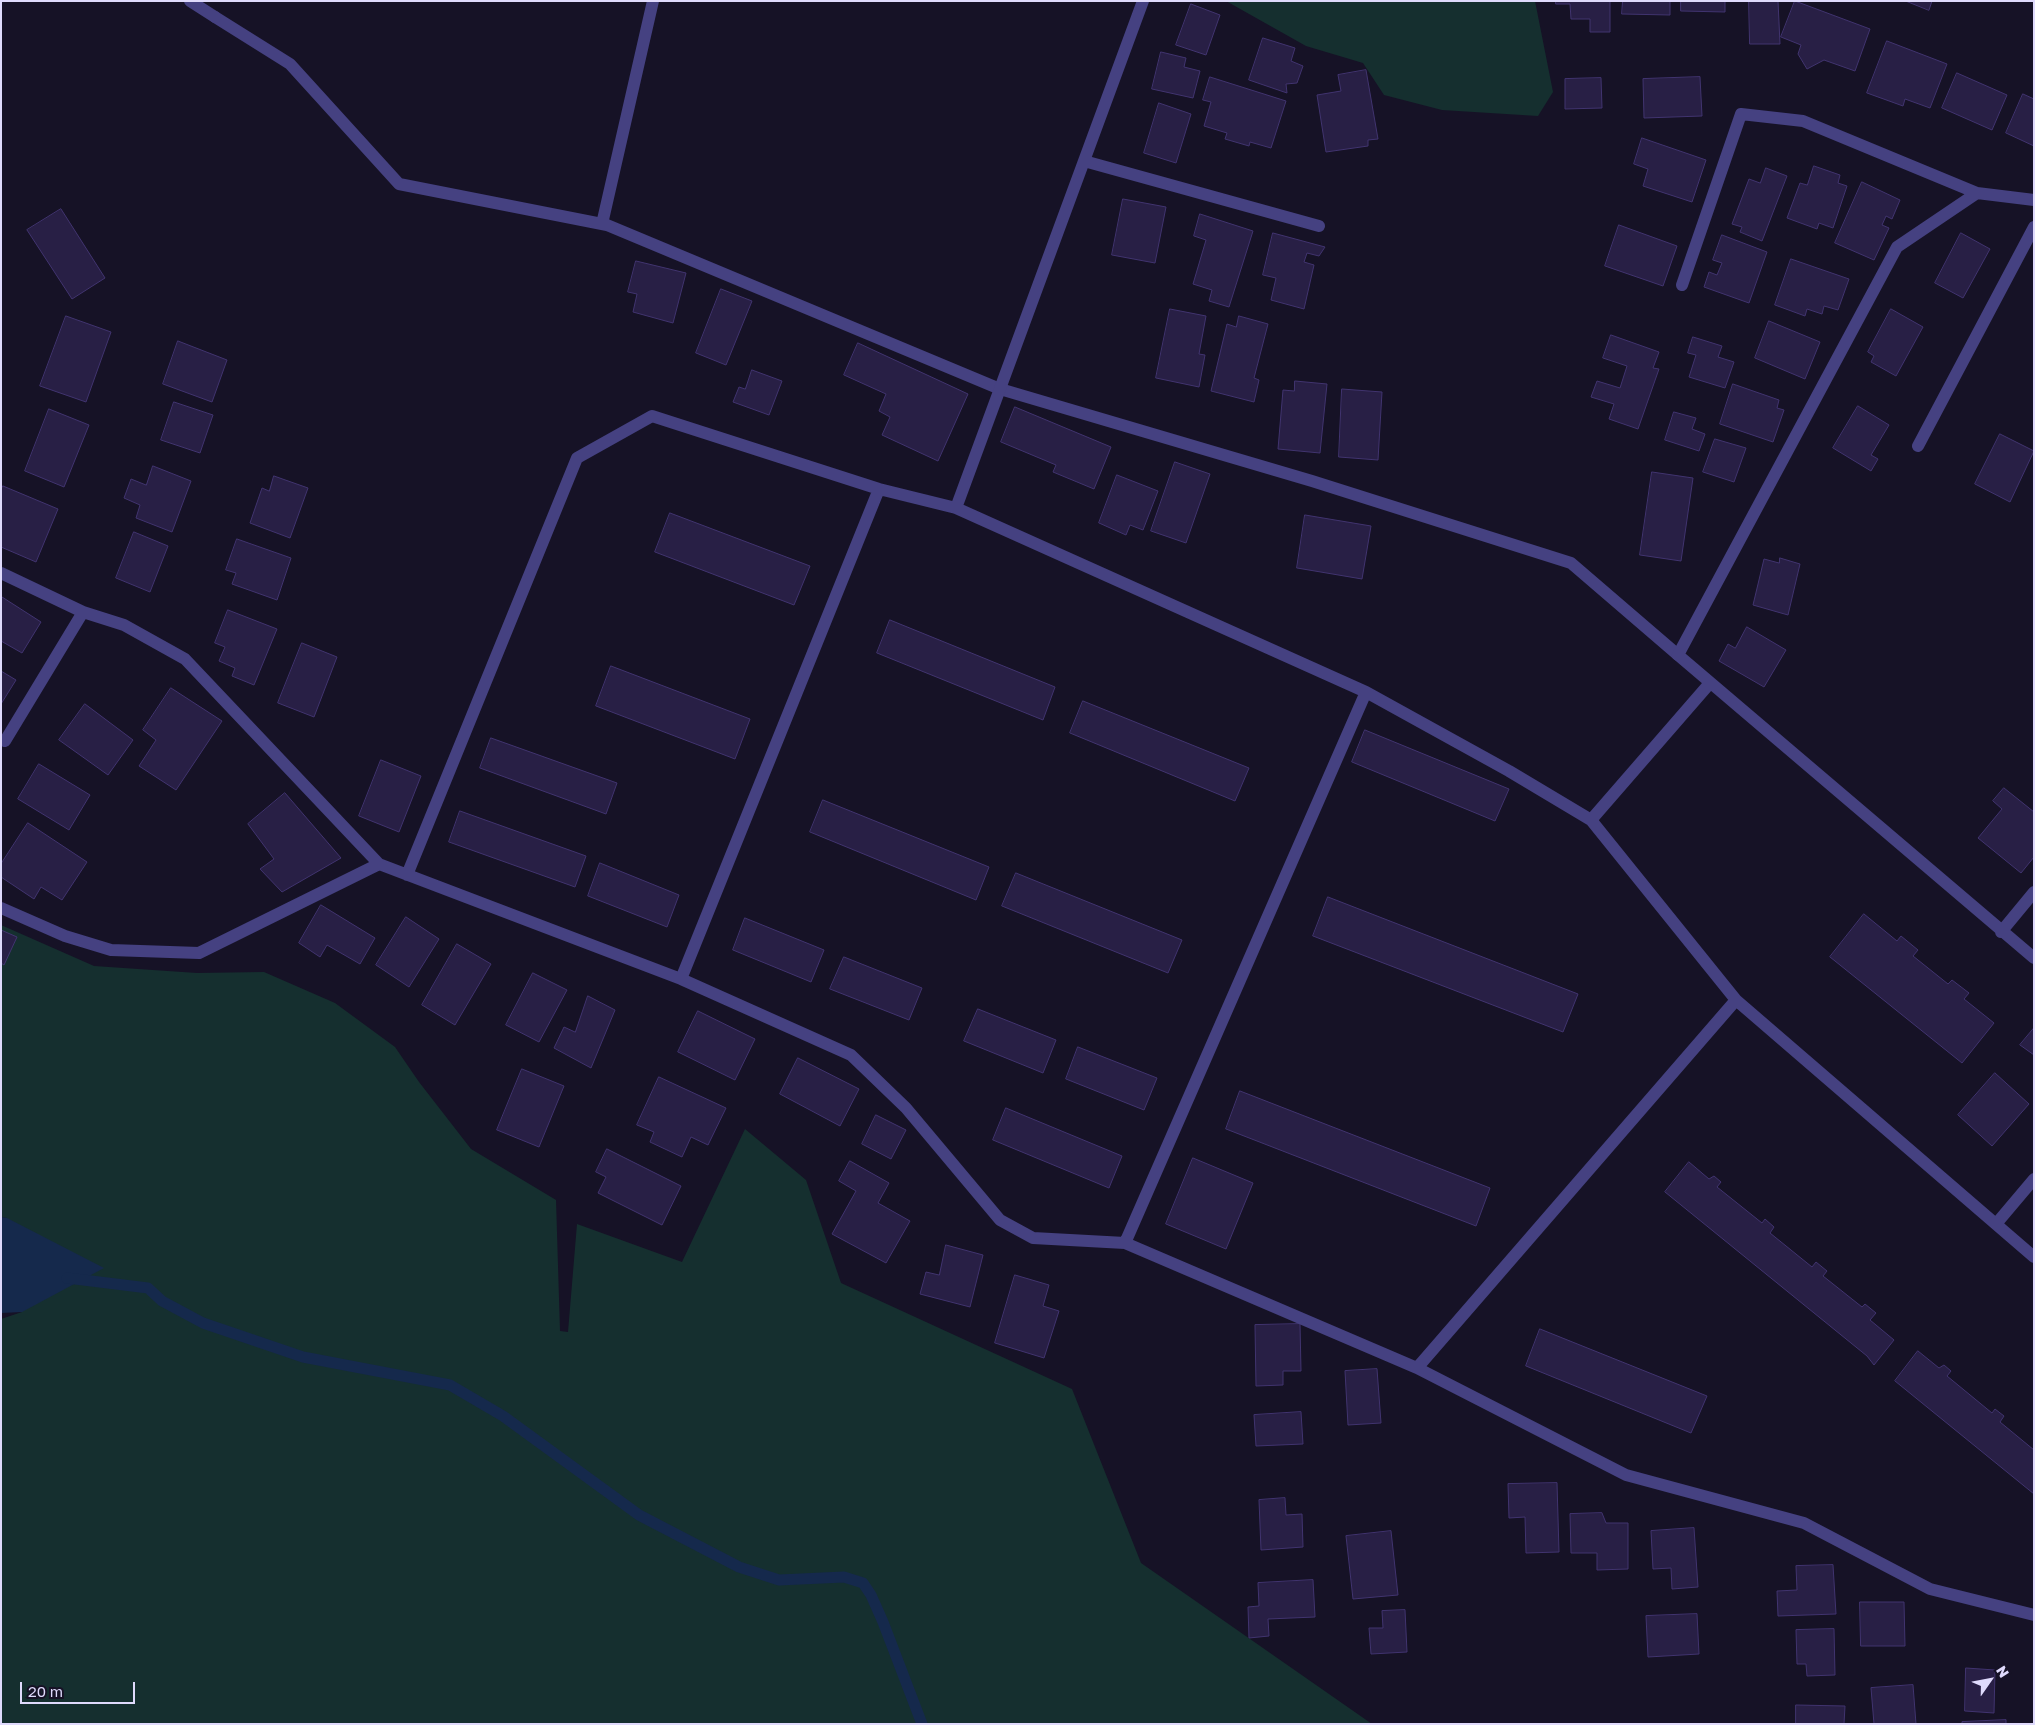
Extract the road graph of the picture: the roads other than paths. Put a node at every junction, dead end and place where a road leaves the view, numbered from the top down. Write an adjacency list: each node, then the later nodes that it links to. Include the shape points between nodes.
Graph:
1 (190, 1): 7 (street, via 290,64 399,184)
2 (653, 1): 7 (street)
3 (1143, 1): 4 (street)
4 (1084, 161): 8 (street); 11 (street)
5 (1977, 193): 6 (street); 10 (street, via 1803,121 1741,114); 17 (street, via 1897,247)
6 (2034, 200)
7 (602, 224): 11 (street)
8 (1319, 226)
9 (2034, 227): 12 (street)
10 (1682, 285)
11 (1000, 389): 14 (street); 17 (street, via 1312,481 1571,563)
12 (1918, 446)
13 (879, 489): 14 (street); 23 (street, via 652,416 577,458); 28 (street)
14 (956, 508): 19 (street)
15 (1, 573): 16 (street)
16 (83, 612): 20 (street); 22 (street, via 124,625 185,659)
17 (1678, 655): 18 (street)
18 (1710, 683): 21 (street); 26 (street)
19 (1366, 692): 21 (street); 32 (street)
20 (5, 741)
21 (1591, 820): 29 (street)
22 (379, 864): 23 (street); 25 (street, via 200,953 111,950 65,936)
23 (407, 875): 28 (street)
24 (2034, 892): 26 (street)
25 (1, 908)
26 (2002, 932): 27 (street)
27 (2034, 958)
28 (682, 979): 32 (street, via 851,1055 906,1108 1000,1220 1033,1238)
29 (1736, 1000): 31 (street); 34 (street)
30 (2034, 1179): 31 (street)
31 (1996, 1224): 33 (street)
32 (1125, 1243): 34 (street)
33 (2034, 1257)
34 (1417, 1368): 35 (street, via 1626,1476 1804,1523 1930,1589)
35 (2034, 1615)

